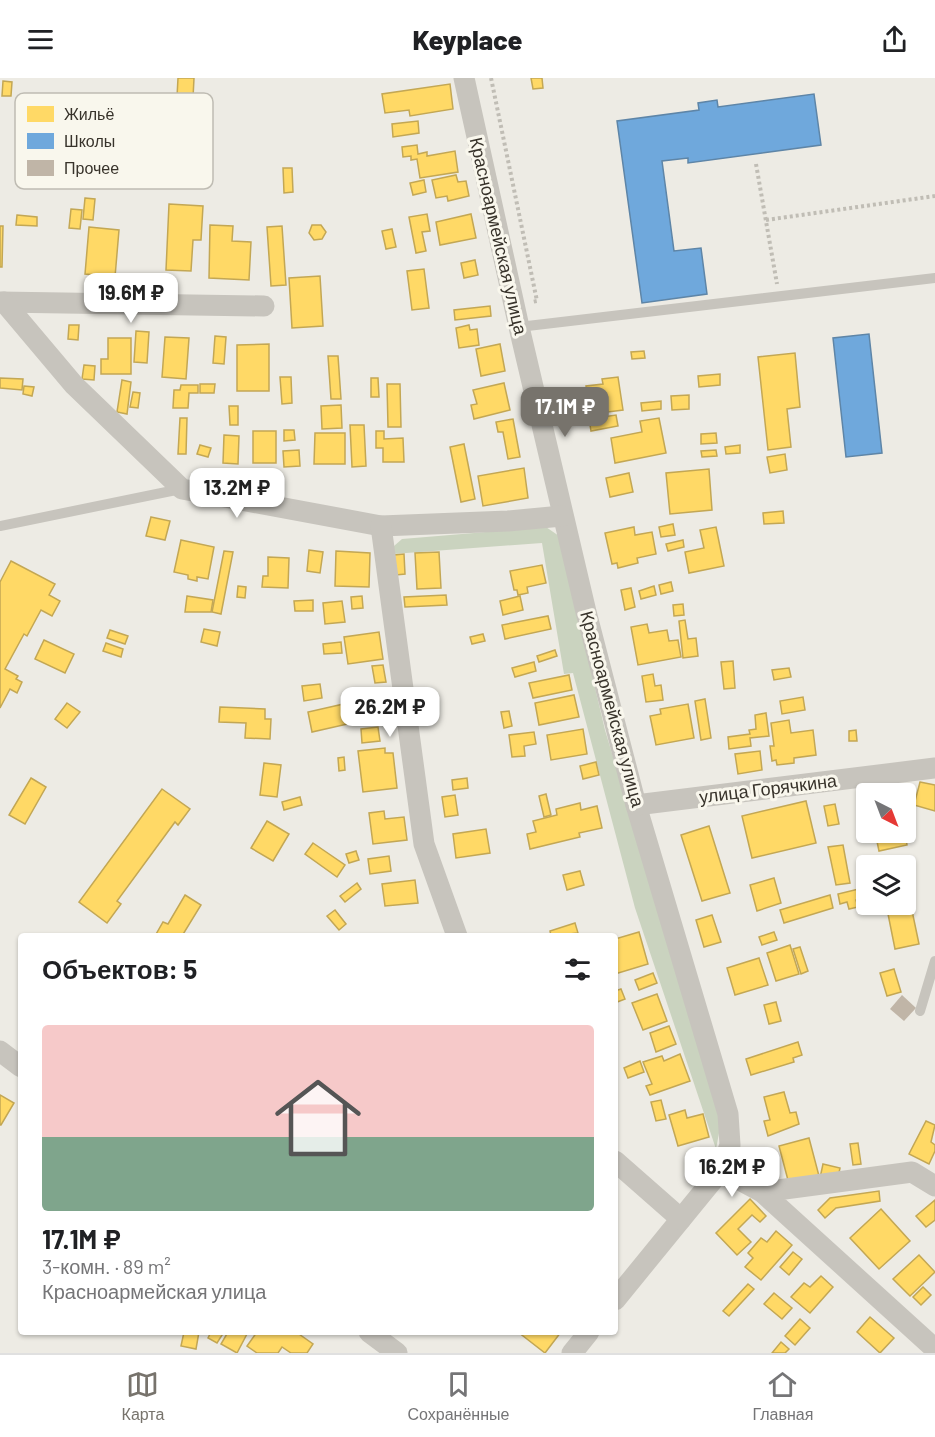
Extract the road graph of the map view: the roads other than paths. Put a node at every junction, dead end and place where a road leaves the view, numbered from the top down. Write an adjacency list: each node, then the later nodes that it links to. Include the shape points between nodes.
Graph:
1 (464, 78): 5 (street, Красноармейская улица)
2 (935, 278): 5 (lane)
3 (2, 302): 4 (street); 6 (street, via 74,385)
4 (264, 306)
5 (519, 327): 7 (street, Красноармейская улица)
6 (182, 489): 8 (lane); 9 (street)
7 (562, 516): 9 (street); 12 (street, Красноармейская улица)
8 (4, 525): 10 (lane)
9 (381, 526): 13 (street, via 424,844)
10 (0, 534)
11 (935, 768): 12 (street, улица Горячкина)
12 (636, 805): 19 (street, Красноармейская улица, via 728,1114 730,1145)
13 (456, 933)
14 (935, 961): 15 (lane)
15 (920, 1011)
16 (0, 1050): 17 (street)
17 (18, 1065)
18 (618, 1164): 22 (street)
19 (721, 1170): 21 (street); 22 (street, Красноармейская улица)
20 (935, 1186): 21 (street, via 912,1172)
21 (762, 1192): 26 (street)
22 (681, 1220): 23 (street, Красноармейская улица)
23 (618, 1296)
24 (373, 1335): 27 (street)
25 (587, 1335): 28 (street)
26 (935, 1349)
27 (398, 1353)
28 (572, 1353)

